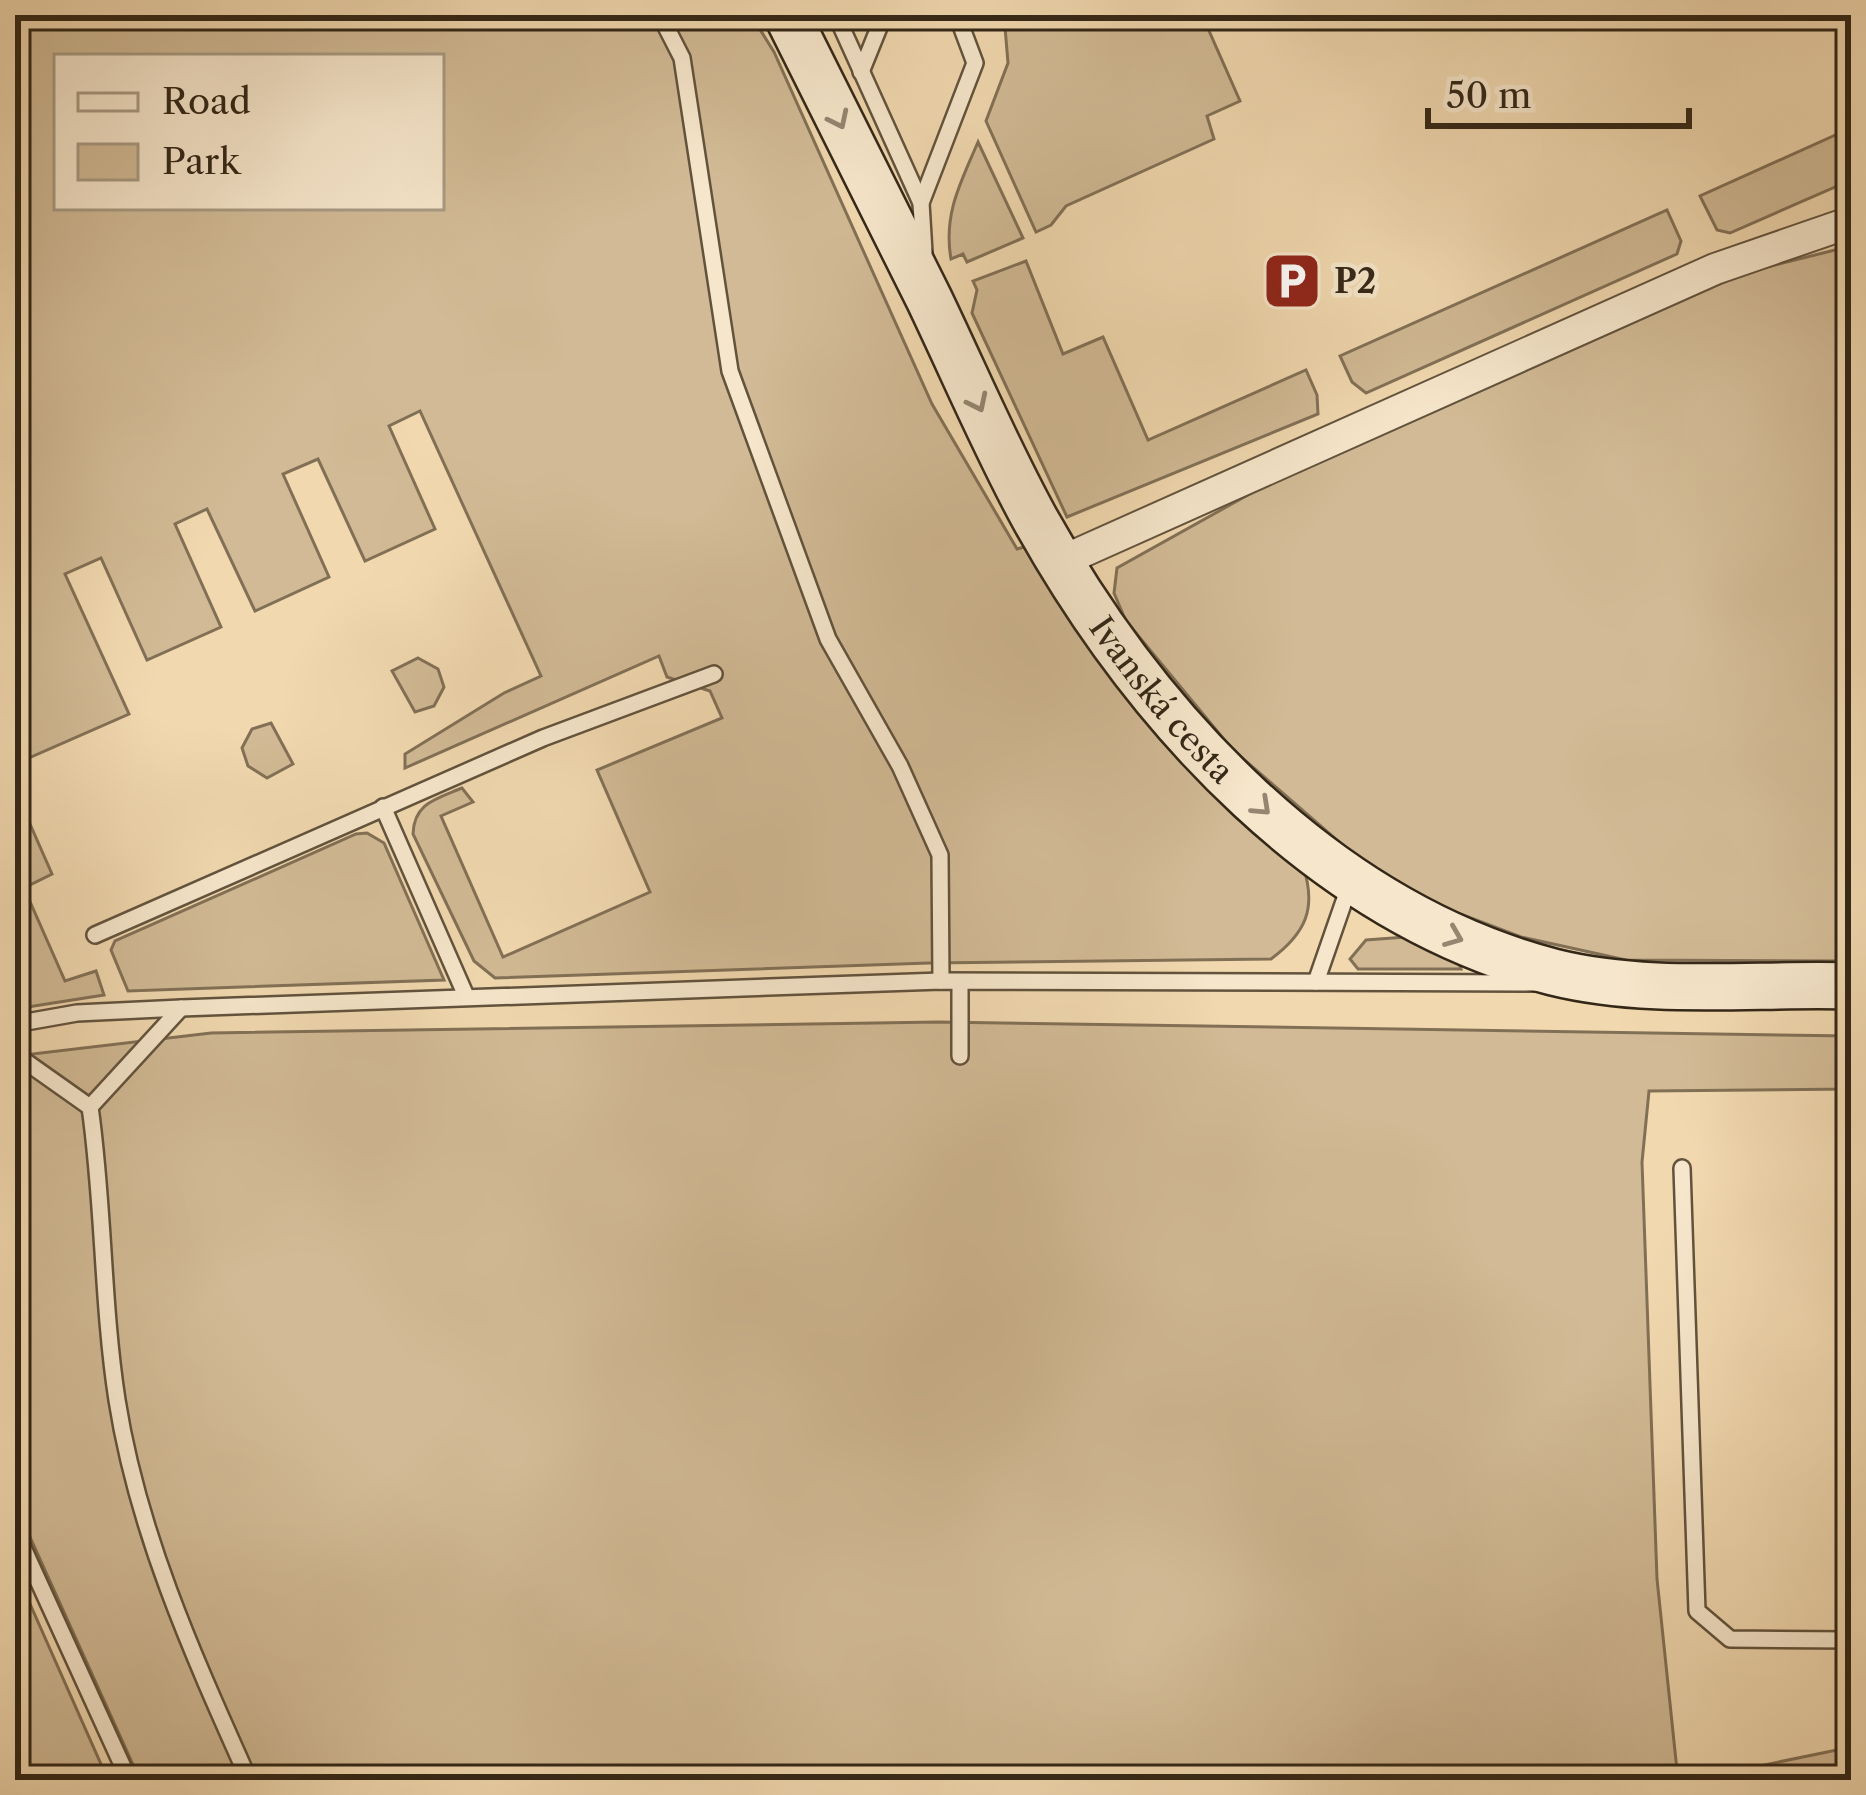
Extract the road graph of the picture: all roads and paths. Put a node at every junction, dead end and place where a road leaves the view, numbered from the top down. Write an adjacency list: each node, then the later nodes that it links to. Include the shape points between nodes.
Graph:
1 (660, 15): 15 (lane, via 682,58 730,371 828,639 940,855)
2 (787, 15): 9 (street, Ivanská cesta, one-way to 9)
3 (884, 15): 6 (lane)
4 (957, 15): 7 (lane, via 975,62)
5 (842, 20): 6 (lane)
6 (861, 72): 7 (lane)
7 (921, 203): 9 (lane)
8 (1851, 222): 10 (street, via 1714,269)
9 (928, 297): 10 (street, Ivanská cesta, one-way to 10)
10 (1062, 561): 13 (street, Ivanská cesta, one-way to 13, via 1101,625 1192,736)
11 (714, 674): 12 (lane)
12 (383, 807): 14 (lane); 20 (lane)
13 (1351, 881): 17 (lane); 18 (street, Ivanská cesta, one-way to 18, via 1391,908 1507,959)
14 (95, 935)
15 (941, 981): 16 (lane); 20 (lane)
16 (960, 982): 17 (lane); 24 (lane)
17 (1316, 982): 18 (lane)
18 (1604, 982): 19 (street, Ivanská cesta)
19 (1851, 986)
20 (466, 996): 21 (lane)
21 (182, 1008): 22 (lane); 25 (lane)
22 (15, 1024)
23 (15, 1054): 25 (lane)
24 (959, 1056)
25 (90, 1107): 30 (lane, via 112,1363 130,1467 180,1623)
26 (1682, 1168): 28 (lane, via 1697,1611 1730,1639)
27 (15, 1530): 29 (lane)
28 (1851, 1640)
29 (129, 1780)
30 (249, 1780)

